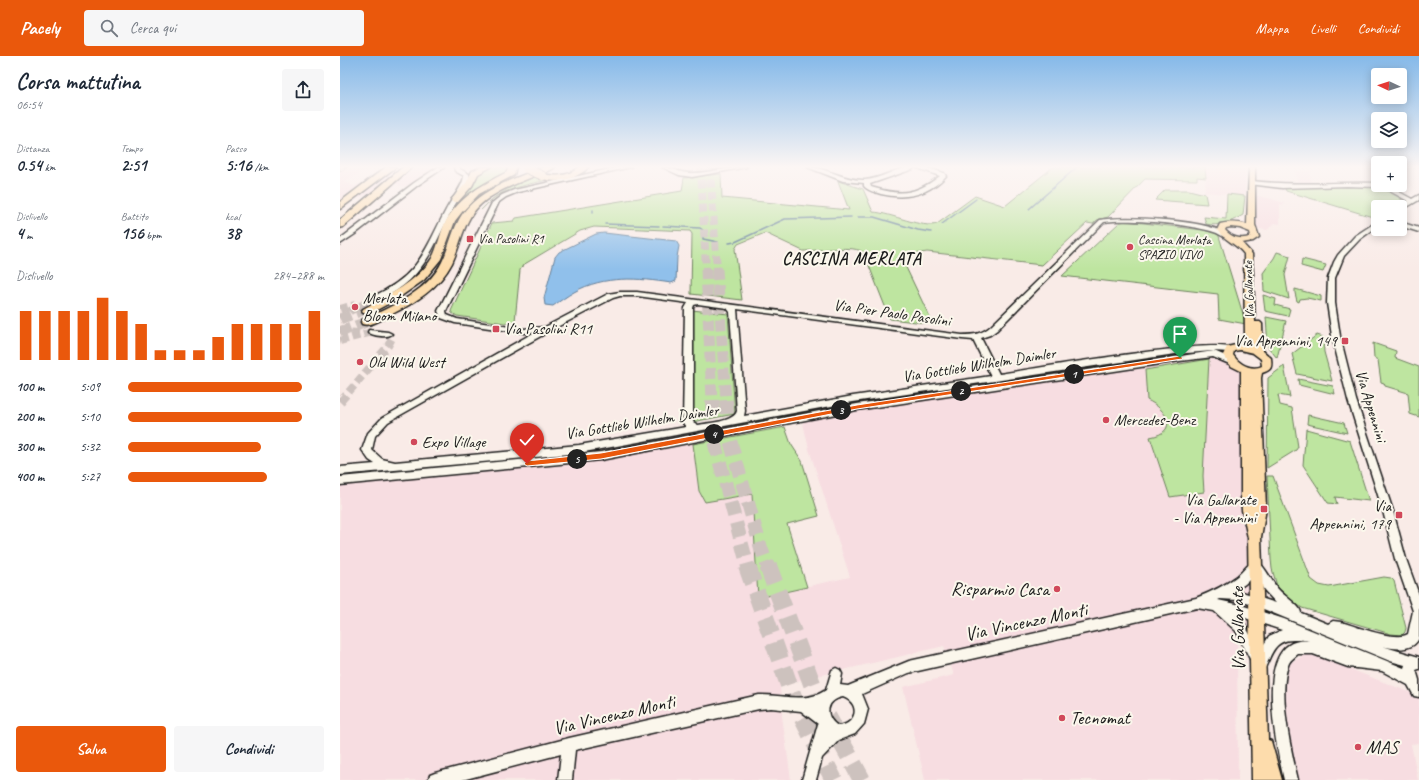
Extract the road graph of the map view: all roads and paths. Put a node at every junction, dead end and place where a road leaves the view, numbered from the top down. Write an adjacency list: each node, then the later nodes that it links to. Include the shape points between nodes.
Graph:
1 (362, 201): 13 (highway)
2 (367, 201): 13 (highway)
3 (395, 201): 22 (street)
4 (462, 201): 10 (highway)
5 (464, 201): 10 (highway)
6 (480, 201): 27 (highway, via 469,211 461,224 447,261 432,282 408,300)
7 (497, 201): 28 (street, Via Pier Paolo Pasolini, via 442,311 444,316 455,321 524,331)
8 (1252, 201): 12 (main road, Via Gallarate)
9 (1412, 201): 11 (street)
10 (458, 203): 23 (street, via 419,267 402,283); 26 (highway, via 433,264 403,291)
11 (1407, 204)
12 (1252, 212): 14 (main road, via 1244,223); 21 (main road, Via Gallarate)
13 (341, 222)
14 (1238, 225): 16 (main road); 21 (main road)
15 (1187, 226): 16 (street, Via Pier Paolo Pasolini); 20 (street, Via Pier Paolo Pasolini, via 1214,230); 31 (street, Via Pier Paolo Pasolini, via 1118,219 1102,221 994,328 984,336)
16 (1223, 226): 20 (main road, via 1221,230)
17 (1407, 226): 19 (street)
18 (1371, 228): 48 (street, Via Appennini, via 1353,242 1338,260 1331,285 1332,321 1352,406)
19 (1419, 230)
20 (1228, 236): 21 (main road, Via Gallarate, via 1241,240); 32 (main road, Via Gallarate, via 1248,254 1251,332 1250,341)
21 (1251, 236): 34 (main road, Via Gallarate, via 1248,244 1254,255)
22 (340, 242)
23 (375, 299)
24 (699, 302): 25 (street, Via Pier Paolo Pasolini); 28 (street, Via Pier Paolo Pasolini, via 620,294 602,300); 40 (street, via 691,304 689,308 688,340 688,422 692,427)
25 (729, 306): 31 (street, Via Pier Paolo Pasolini); 39 (street, Via Gottlieb Wilhelm Daimler, via 734,311 741,412)
26 (368, 310)
27 (366, 322)
28 (554, 325): 41 (street, Via Pier Paolo Pasolini, via 385,420 371,435 367,450 370,458 377,462)
29 (372, 332): 30 (street)
30 (388, 334)
31 (976, 337): 38 (street)
32 (1243, 347): 33 (main road); 34 (main road)
33 (1230, 349): 35 (main road, via 1228,355); 38 (street, Via Gottlieb Wilhelm Daimler, via 1194,349)
34 (1258, 352): 37 (main road, via 1268,362 1263,370)
35 (1232, 362): 36 (main road); 43 (street, Via Gottlieb Wilhelm Daimler, via 1214,354 1180,358 857,407 601,456)
36 (1246, 369): 37 (main road); 44 (main road, Via Gallarate, via 1247,497)
37 (1257, 371): 44 (main road, Via Gallarate, via 1260,509)
38 (996, 377): 39 (street, Via Gottlieb Wilhelm Daimler, via 853,399)
39 (733, 422): 40 (street, Via Gottlieb Wilhelm Daimler)
40 (698, 428): 41 (street, Via Gottlieb Wilhelm Daimler, via 579,449)
41 (395, 466): 42 (street, Via Gottlieb Wilhelm Daimler)
42 (340, 471)
43 (340, 481)
44 (1255, 538): 45 (main road, Via Gallarate)
45 (1256, 564): 46 (street); 47 (main road, Via Gallarate); 50 (street, Via Appennini, via 1266,584 1276,596)
46 (1217, 599): 47 (street, Via Vincenzo Monti, via 1237,595); 49 (street, Via Vincenzo Monti); 55 (street, via 1242,631 1252,648); 56 (street, Via Vincenzo Monti, via 909,667)
47 (1257, 601): 49 (main road, Via Gallarate); 50 (street, Via Appennini)
48 (1419, 611): 51 (street, Via Appennini, via 1414,636 1406,643 1396,643 1336,627)
49 (1257, 617): 52 (street); 55 (main road, Via Gallarate)
50 (1307, 620): 51 (street, Via Appennini)
51 (1325, 628): 54 (street, Via Appennini, via 1390,655)
52 (1310, 636): 53 (street); 55 (street, via 1290,634 1277,637 1269,646)
53 (1377, 663): 57 (street, via 1398,672); 69 (street, via 1345,660 1307,647 1295,648 1287,654 1281,666 1278,685 1283,741)
54 (1419, 663): 57 (street, Via Appennini, via 1410,668)
55 (1259, 669): 61 (main road, Via Gallarate)
56 (867, 686): 58 (street, Via Vincenzo Monti); 60 (street)
57 (1416, 686)
58 (838, 694): 59 (street, Via Vincenzo Monti); 60 (street, via 855,696); 62 (street, via 821,712)
59 (804, 705): 62 (street, Via Vincenzo Monti); 63 (street, Via Vincenzo Monti, via 759,702)
60 (861, 707): 62 (street, via 860,720 850,731 843,733)
61 (1260, 720): 67 (main road); 68 (main road)
62 (828, 726): 66 (street)
63 (569, 745): 64 (street, Via Vincenzo Monti); 65 (street)
64 (434, 780)
65 (565, 780)
66 (809, 780)
67 (1261, 780)
68 (1273, 780)
69 (1291, 780)

